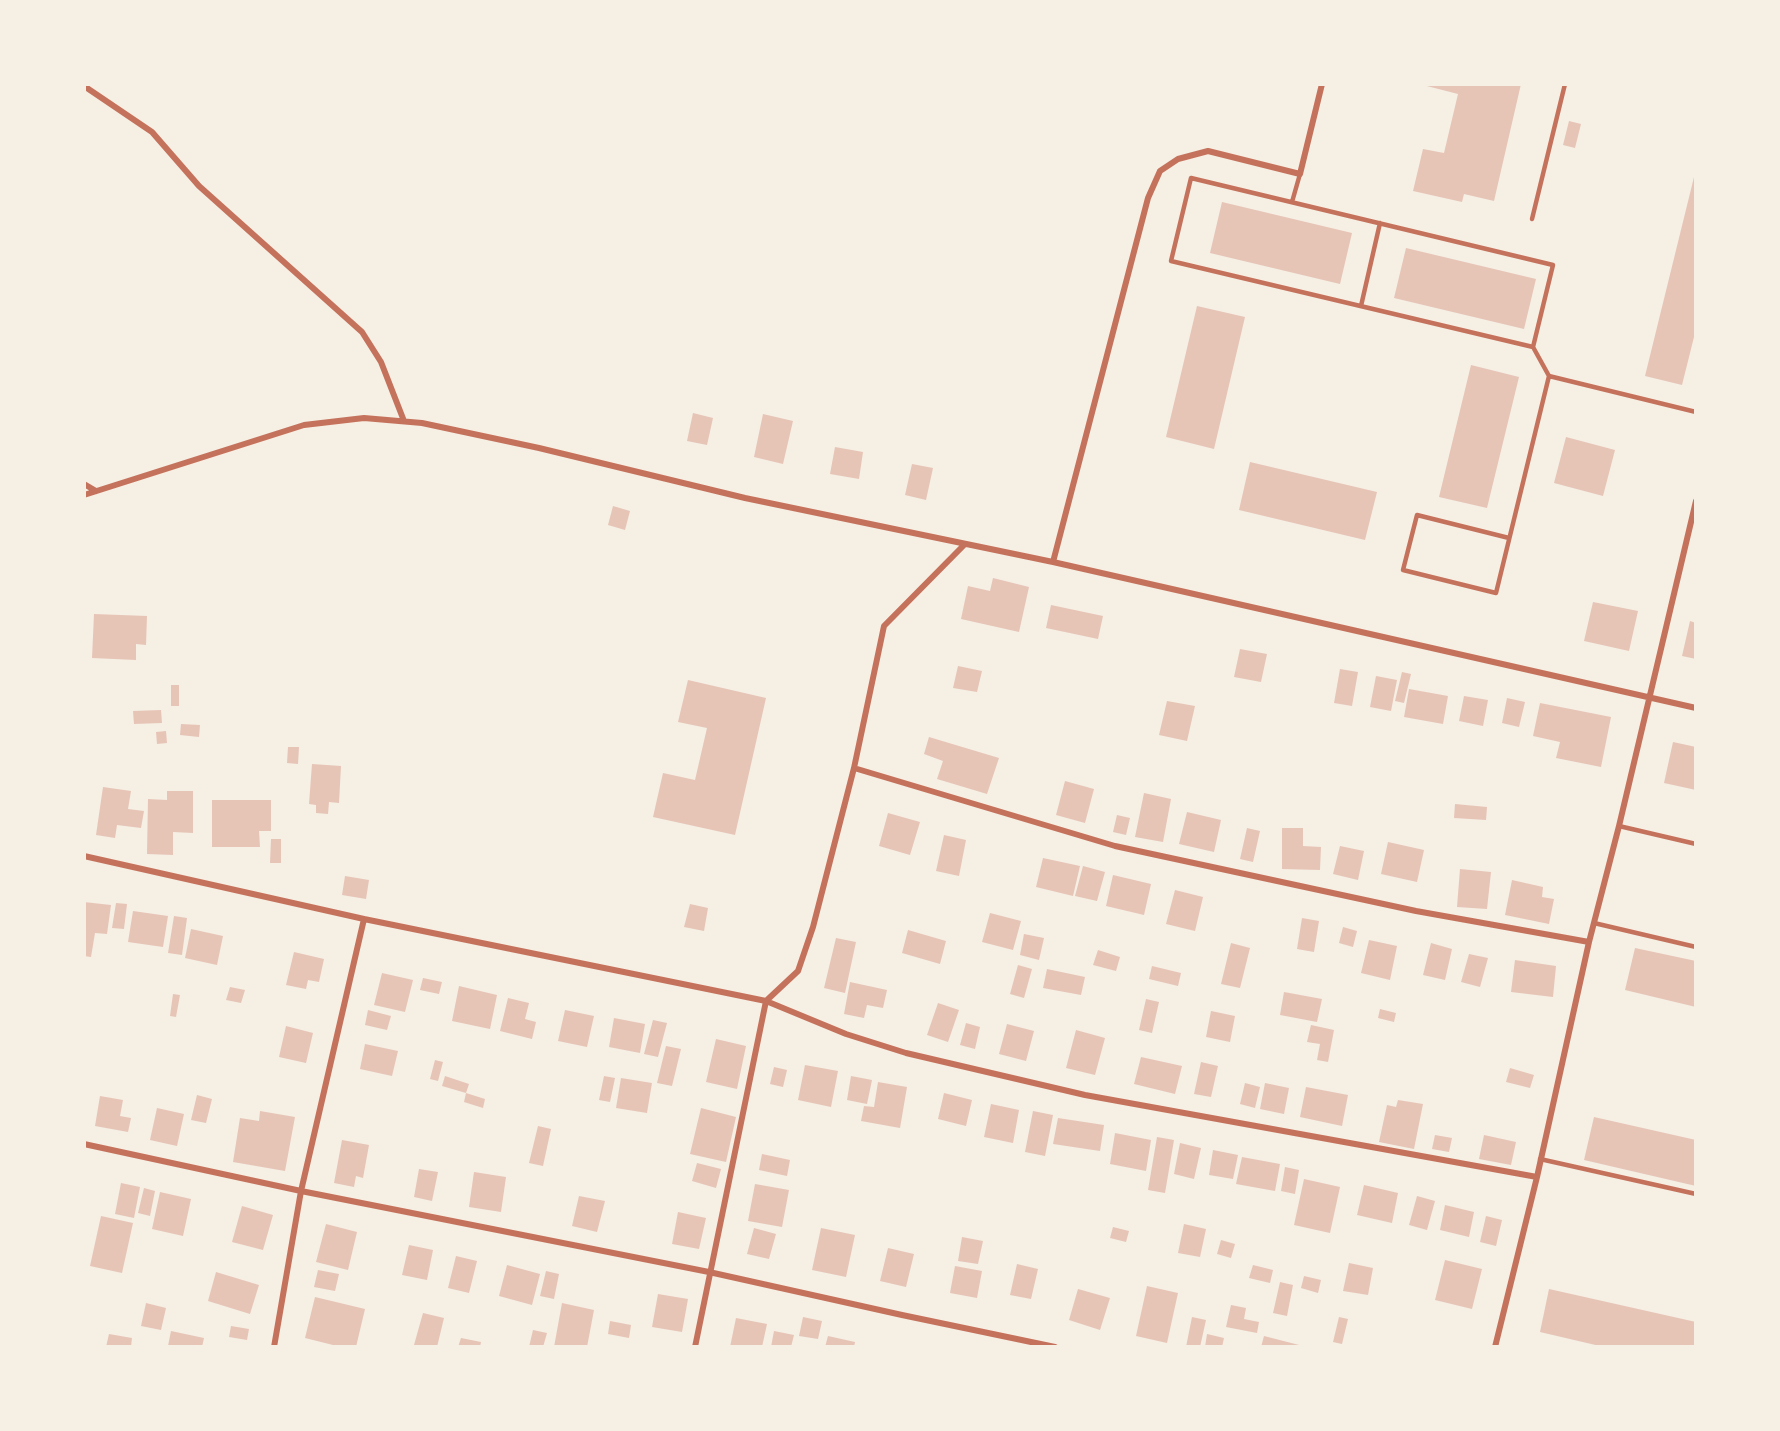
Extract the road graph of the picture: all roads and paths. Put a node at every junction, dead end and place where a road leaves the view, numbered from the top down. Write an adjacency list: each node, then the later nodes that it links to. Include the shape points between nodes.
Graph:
1 (1322, 84): 4 (street)
2 (1564, 84): 6 (lane)
3 (84, 86): 12 (street, via 152,132 199,186 362,332 381,362)
4 (1300, 174): 5 (lane); 19 (street, via 1208,151 1178,159 1160,171 1148,198)
5 (1292, 202): 7 (lane); 8 (lane, via 1191,178 1171,261)
6 (1532, 219)
7 (1380, 224): 8 (lane); 9 (lane, via 1553,265)
8 (1361, 306): 9 (lane)
9 (1533, 347): 10 (lane)
10 (1549, 376): 11 (lane); 17 (lane)
11 (1696, 412)
12 (404, 421): 14 (street, via 364,418 304,425); 18 (street)
13 (84, 484): 14 (street)
14 (96, 491): 15 (street)
15 (84, 495)
16 (1696, 501): 20 (street)
17 (1509, 538): 17 (lane, via 1496,593 1403,570 1417,515)
18 (965, 544): 19 (street); 22 (street, via 884,626)
19 (1053, 562): 20 (street)
20 (1649, 696): 21 (street); 23 (street)
21 (1696, 708)
22 (854, 768): 28 (street, via 1115,846); 30 (street, via 798,971)
23 (1619, 826): 24 (lane); 27 (street)
24 (1696, 844)
25 (84, 856): 26 (street)
26 (364, 919): 30 (street); 34 (street)
27 (1594, 923): 28 (street); 29 (lane)
28 (1589, 942): 32 (street)
29 (1696, 947)
30 (766, 1001): 33 (street, via 846,1034 906,1053 1085,1095); 36 (street)
31 (84, 1144): 34 (street)
32 (1540, 1159): 33 (street); 35 (lane)
33 (1537, 1177): 40 (street)
34 (301, 1191): 36 (street); 37 (street)
35 (1696, 1194)
36 (709, 1272): 38 (street); 39 (street)
37 (274, 1347)
38 (695, 1347)
39 (1055, 1347)
40 (1495, 1347)

